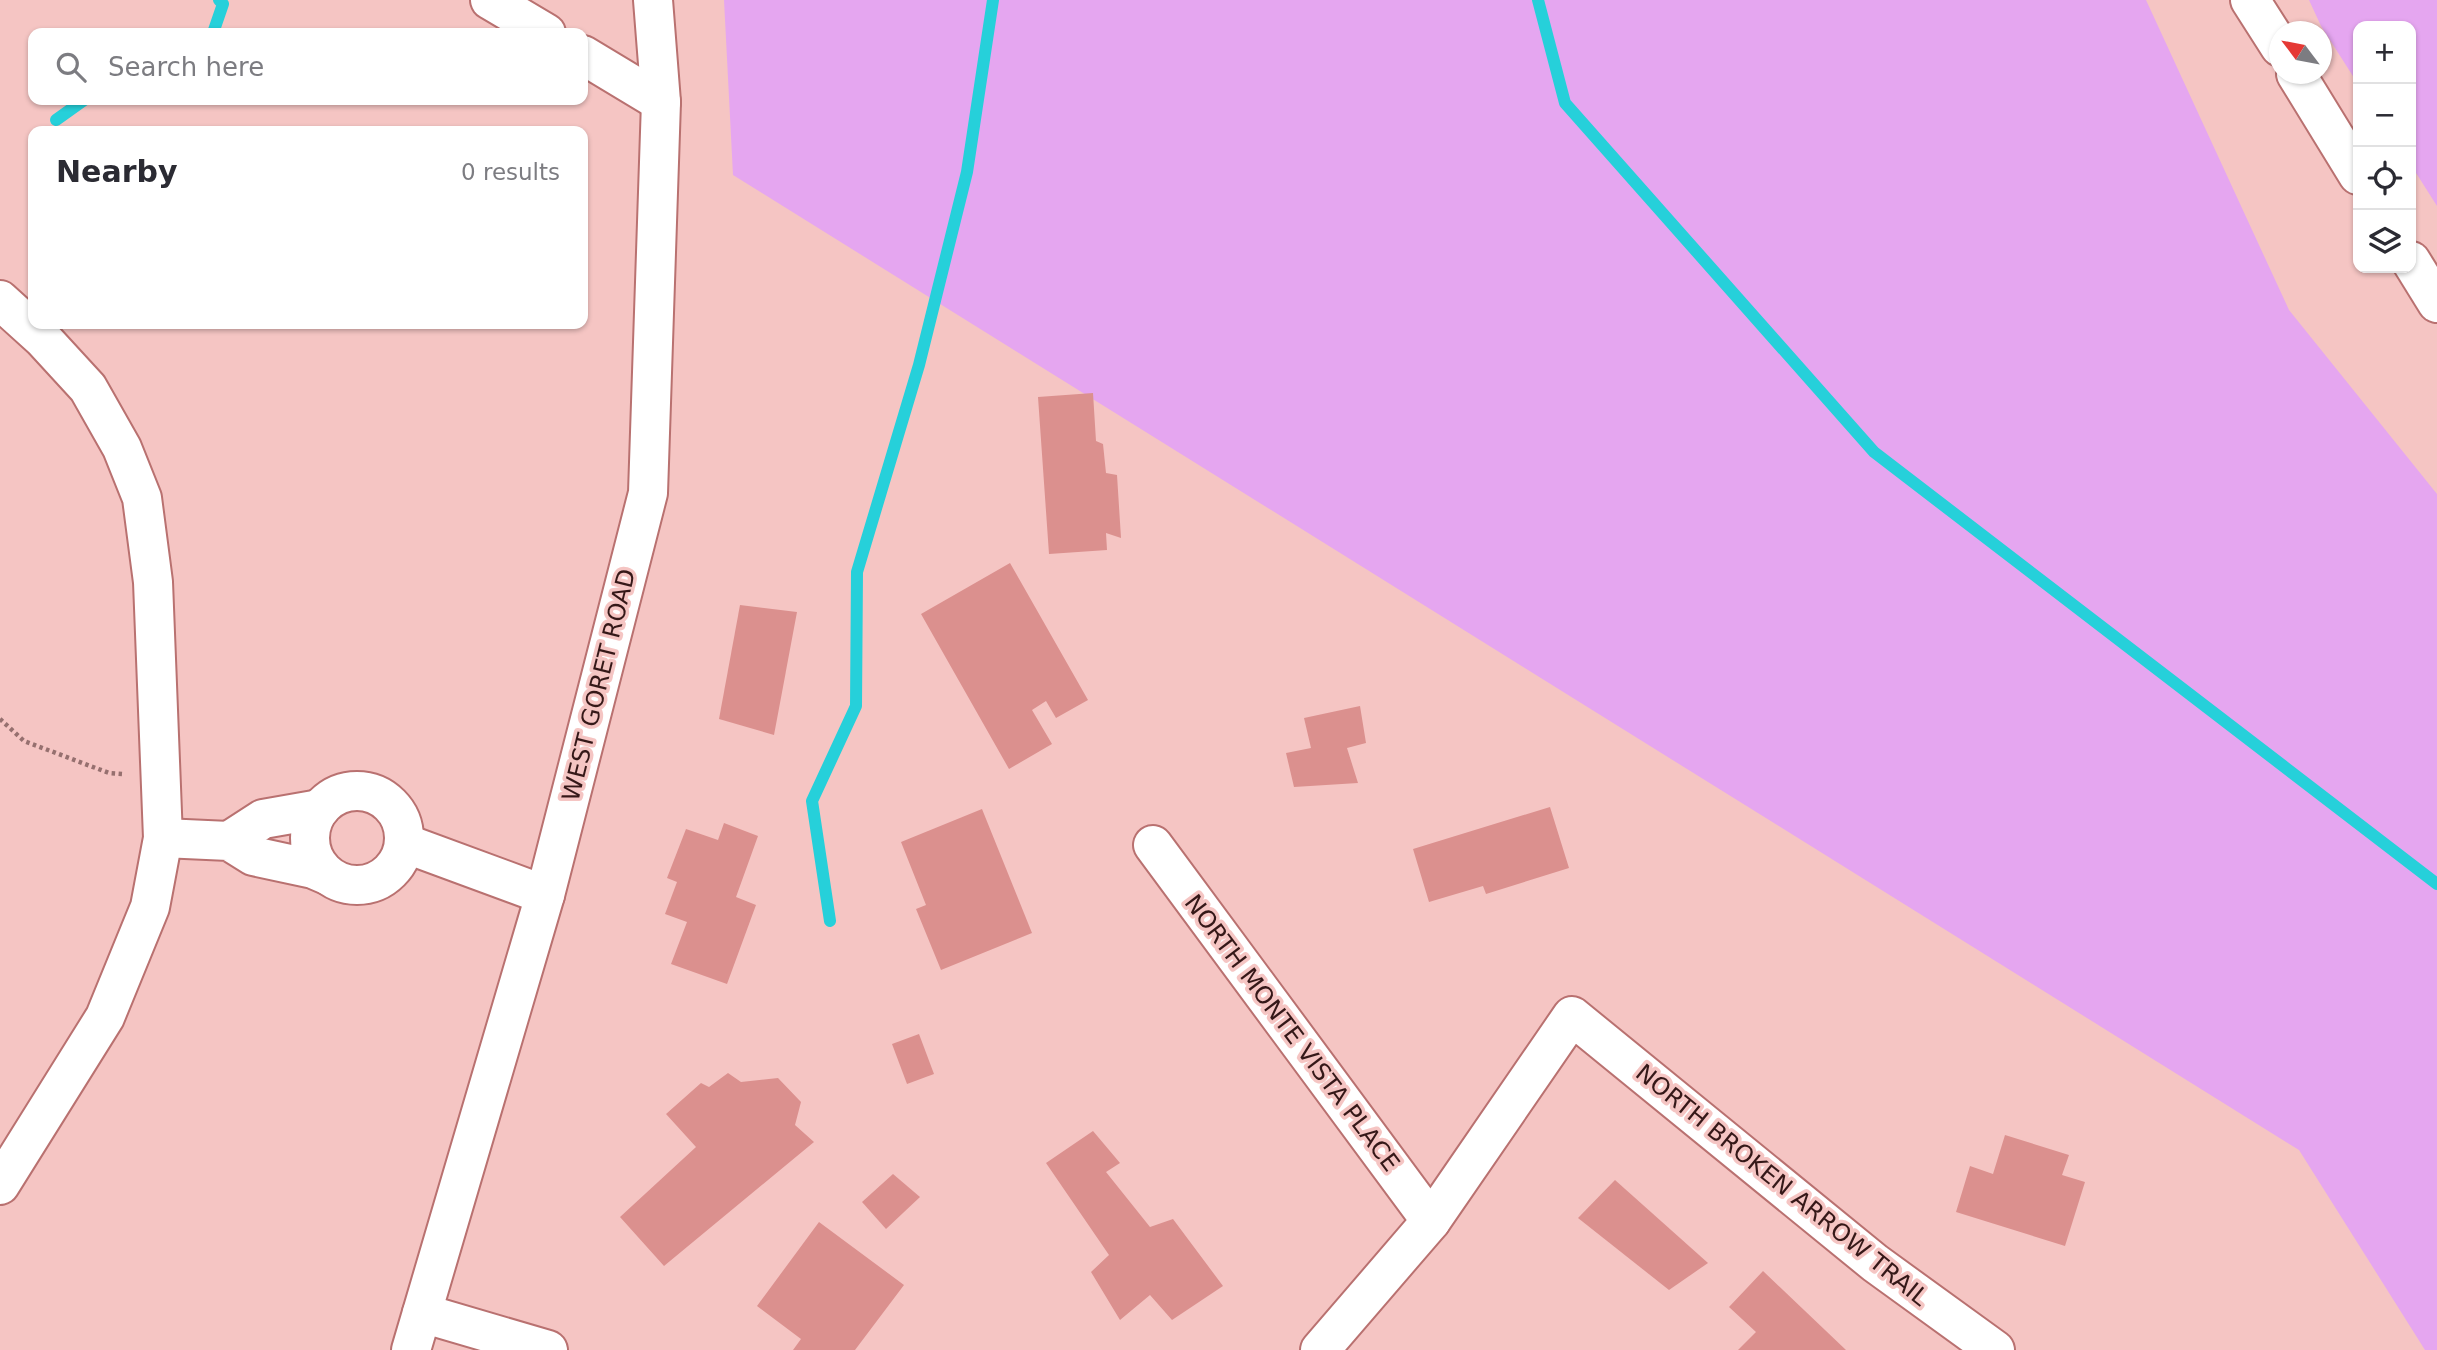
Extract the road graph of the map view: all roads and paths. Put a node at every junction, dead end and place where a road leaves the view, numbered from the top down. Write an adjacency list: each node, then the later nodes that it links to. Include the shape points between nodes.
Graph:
1 (490, 0): 4 (street)
2 (653, 0): 8 (street, WEST GORET ROAD)
3 (2250, 0): 5 (street)
4 (537, 28)
5 (2269, 30)
6 (588, 58): 8 (street)
7 (2302, 84): 9 (street)
8 (661, 102): 23 (street, WEST GORET ROAD, via 648,493)
9 (2353, 167)
10 (2416, 269): 12 (street)
11 (0, 300): 13 (street)
12 (2437, 303)
13 (28, 325)
14 (32, 329): 16 (street, via 88,388 122,448 142,498 153,582)
15 (0, 719): 16 (path, via 24,741 109,773)
16 (161, 777): 18 (street)
17 (320, 809): 19 (street, via 263,819); 20 (street, via 344,793 365,791 384,799 399,815); 22 (street, via 310,843)
18 (163, 838): 19 (street); 24 (street, via 150,907 105,1017)
19 (229, 841): 22 (street, via 253,856)
20 (404, 844): 22 (street, via 395,866 371,883 349,885); 23 (street)
21 (1153, 845): 25 (street, NORTH MONTE VISTA PLACE)
22 (327, 875)
23 (545, 895): 26 (street, WEST GORET ROAD)
24 (0, 1185)
25 (1431, 1220): 29 (street); 30 (street, NORTH BROKEN ARROW TRAIL, via 1572,1016 1875,1263)
26 (422, 1313): 27 (street, WEST GORET ROAD); 28 (street)
27 (411, 1350)
28 (548, 1350)
29 (1320, 1350)
30 (1994, 1350)

